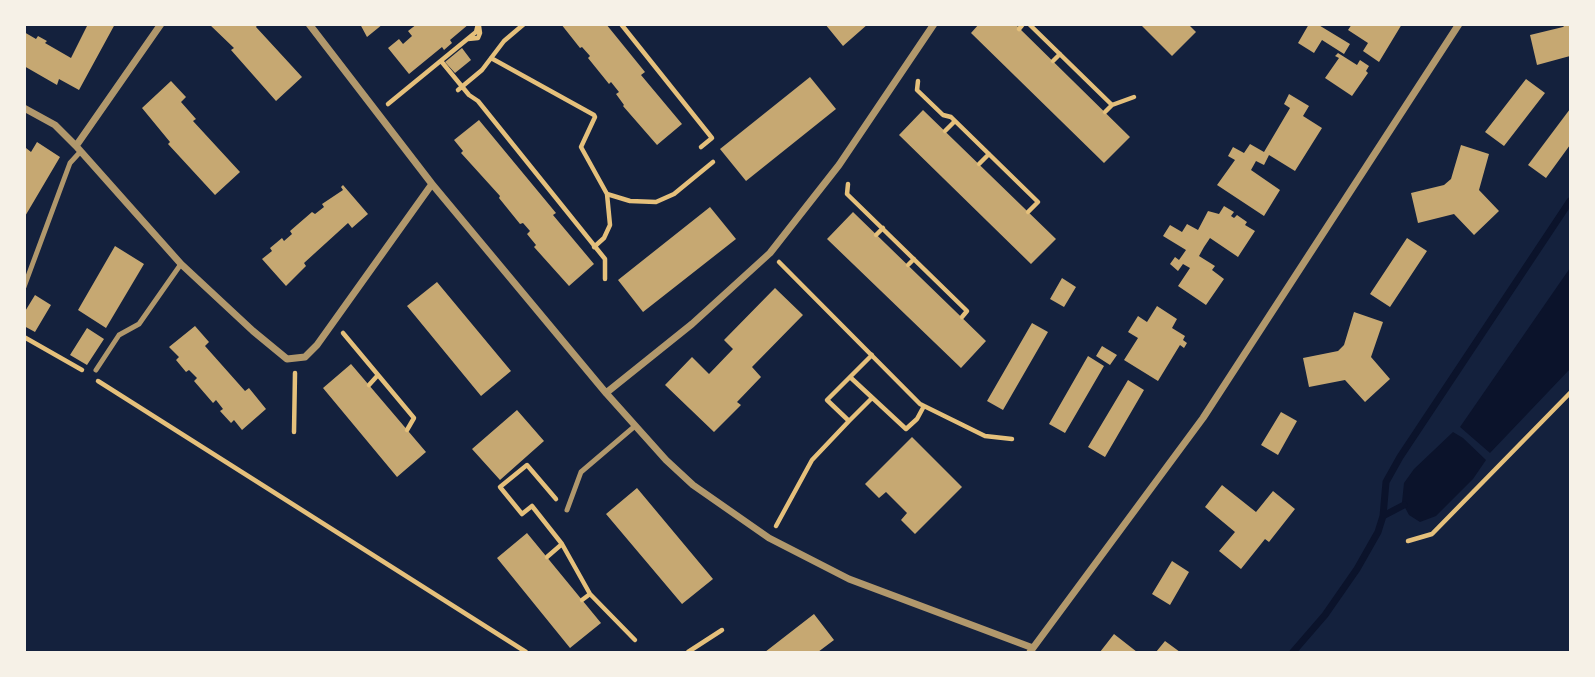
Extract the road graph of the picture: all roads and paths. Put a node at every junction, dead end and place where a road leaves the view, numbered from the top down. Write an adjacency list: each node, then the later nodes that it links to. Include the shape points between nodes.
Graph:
1 (161, 24): 23 (street)
2 (309, 24): 19 (street)
3 (479, 24): 11 (path, via 476,32)
4 (524, 24): 10 (path)
5 (621, 24): 22 (path, via 712,138)
6 (934, 24): 34 (street, via 839,165)
7 (1029, 24): 9 (path)
8 (1459, 24): 67 (street, via 1203,418)
9 (1060, 54): 12 (path); 16 (path)
10 (491, 58): 14 (path); 29 (path, via 596,117 581,147)
11 (441, 61): 14 (path); 19 (path)
12 (1053, 61)
13 (918, 81): 20 (path, via 917,90)
14 (460, 88): 33 (path, via 478,101)
15 (1135, 97): 16 (path)
16 (1112, 105): 18 (path)
17 (24, 108): 23 (street, via 55,125)
18 (1105, 112)
19 (376, 114): 27 (street)
20 (955, 121): 21 (path); 24 (path)
21 (945, 131)
22 (701, 147)
23 (79, 148): 36 (street); 39 (lane)
24 (989, 154): 26 (path); 30 (path, via 1038,202)
25 (713, 162): 29 (path, via 674,194 656,202)
26 (979, 164)
27 (432, 184): 41 (street); 49 (street)
28 (848, 184): 31 (path, via 848,194)
29 (607, 194): 33 (path, via 610,225)
30 (1028, 212)
31 (883, 228): 32 (path); 35 (path)
32 (876, 234)
33 (594, 247): 38 (path, via 605,259)
34 (770, 253): 43 (path); 49 (street)
35 (914, 259): 37 (path); 40 (path, via 967,311)
36 (181, 264): 44 (street, via 278,352 287,359); 45 (lane, via 139,324 119,335)
37 (908, 265)
38 (605, 279)
39 (24, 287)
40 (962, 317)
41 (333, 322): 44 (street, via 317,345 304,357); 46 (path)
42 (24, 337): 68 (path, via 64,358)
43 (872, 355): 47 (path); 52 (path)
44 (295, 358): 56 (path)
45 (96, 370)
46 (378, 375): 48 (path); 55 (path, via 414,418)
47 (850, 377): 51 (path); 53 (path, via 827,400)
48 (369, 385)
49 (606, 393): 54 (street)
50 (1570, 393): 60 (path, via 1432,534)
51 (872, 398): 52 (path, via 906,429); 53 (path)
52 (924, 406): 57 (path, via 985,436)
53 (849, 421): 59 (path, via 812,460)
54 (635, 426): 58 (lane, via 581,472); 59 (street, via 694,485)
55 (407, 430)
56 (294, 432)
57 (1012, 439)
58 (567, 510): 61 (path, via 527,465 500,488 522,514 532,506)
59 (769, 538): 67 (street, via 849,579)
60 (1408, 541)
61 (562, 544): 62 (path); 63 (path)
62 (547, 557)
63 (590, 594): 64 (path); 66 (path)
64 (582, 600)
65 (722, 630): 69 (path)
66 (635, 640)
67 (1032, 650)
68 (526, 653)
69 (688, 653)

